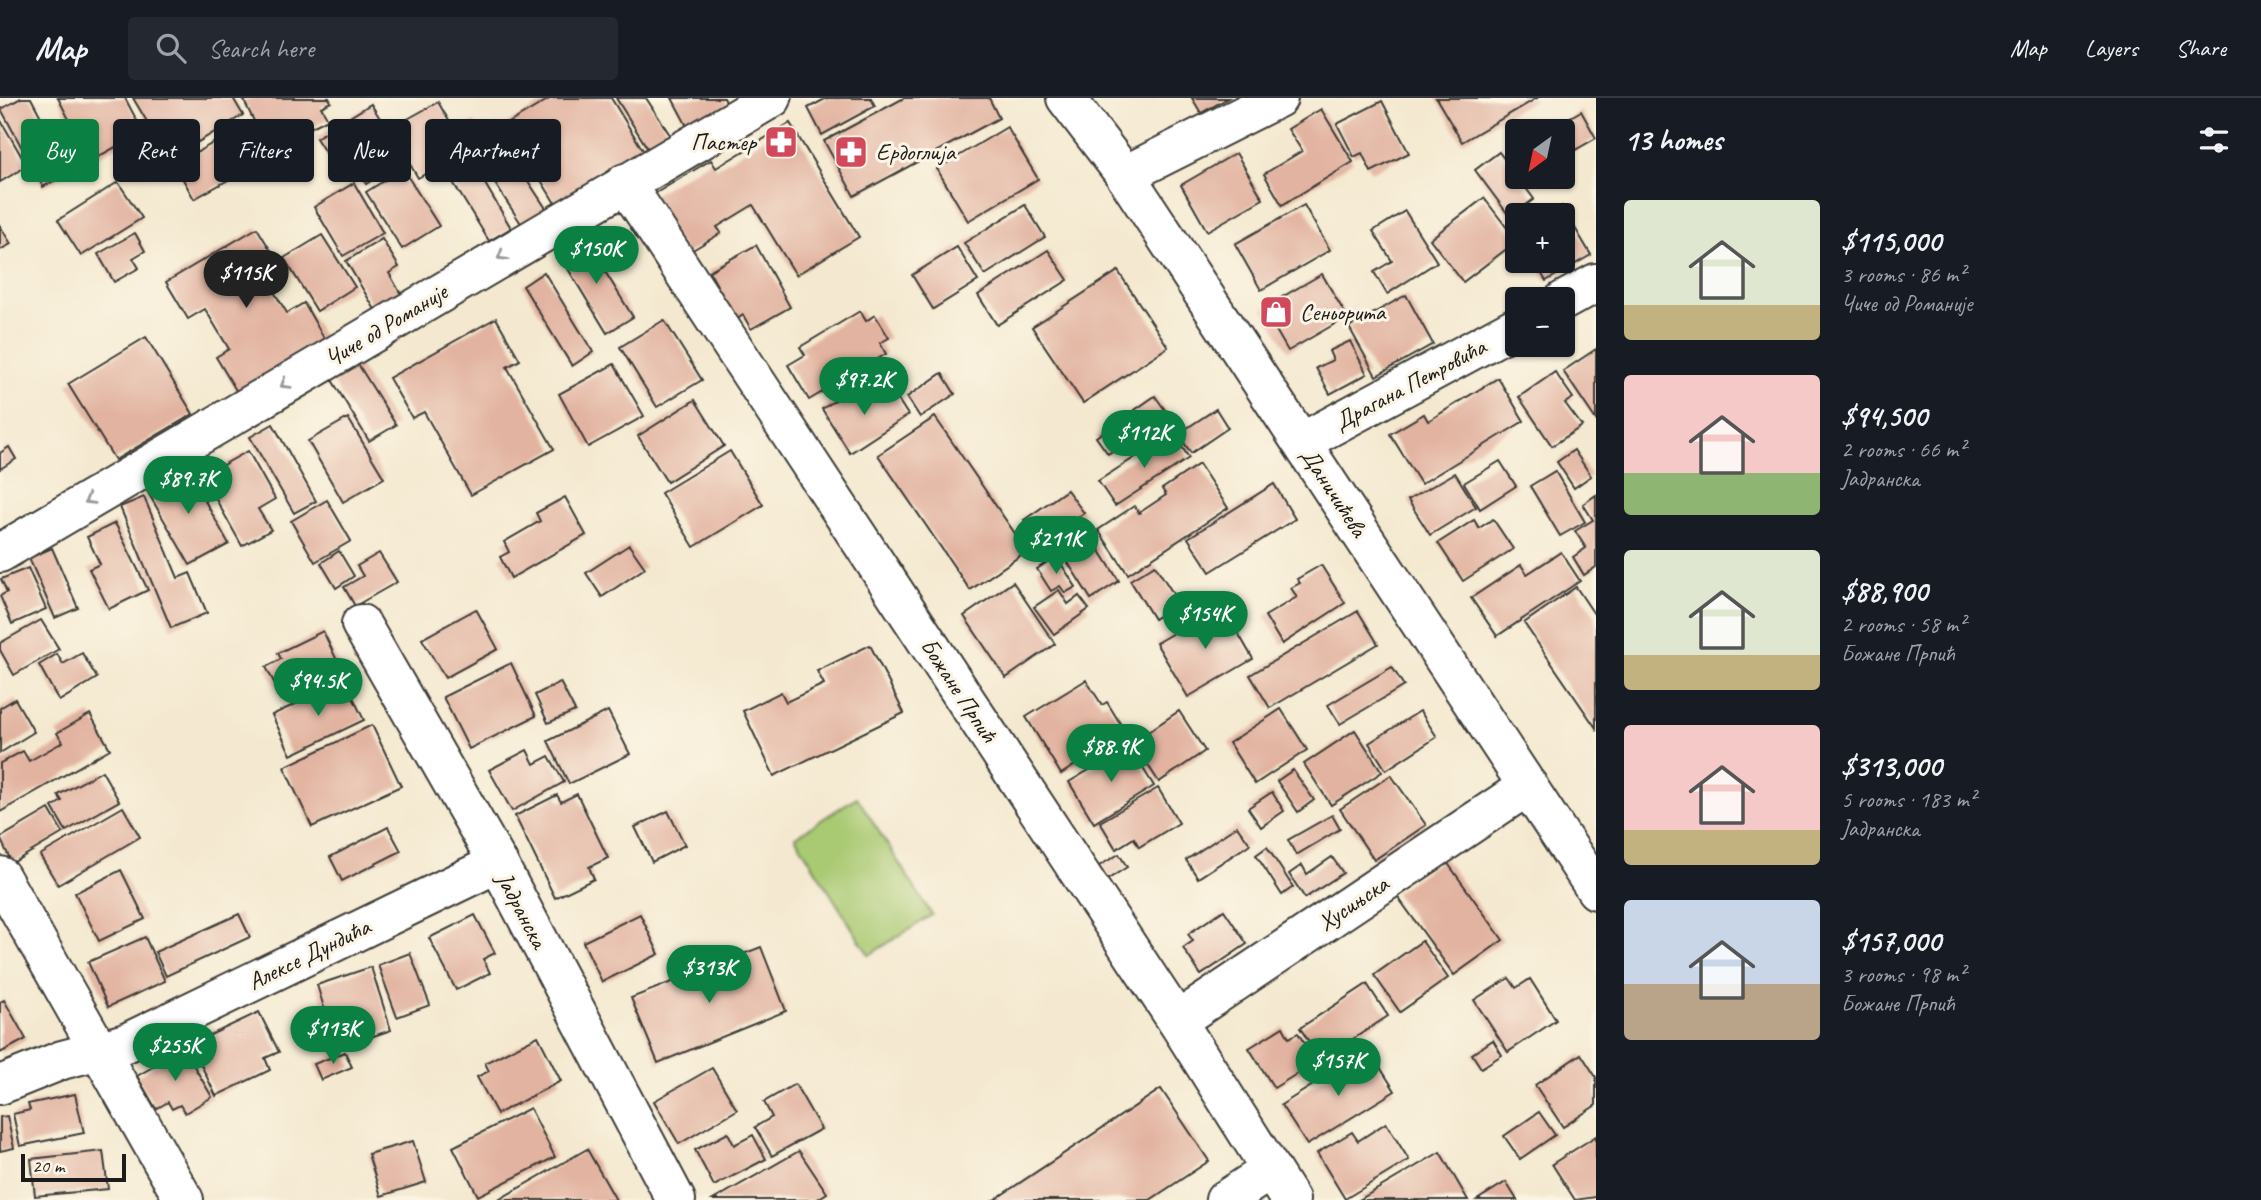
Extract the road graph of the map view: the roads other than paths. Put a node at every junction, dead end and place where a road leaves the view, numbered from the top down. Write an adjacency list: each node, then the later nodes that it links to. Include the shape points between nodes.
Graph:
1 (772, 98): 5 (street, Чиче од Романије)
2 (1066, 98): 4 (street, Даничићева)
3 (1279, 98): 4 (street)
4 (1125, 175): 9 (street, Даничићева)
5 (625, 183): 10 (street, Чиче од Романије, one-way to 10); 16 (street, Божане Прпић)
6 (1596, 283): 7 (street)
7 (1575, 294)
8 (1505, 332): 9 (street, Драгана Петровића)
9 (1302, 442): 12 (street, Даничићева)
10 (0, 554)
11 (361, 624): 13 (street, Јадранска)
12 (1528, 786): 15 (street, Даничићева); 16 (street, Хусињска)
13 (498, 863): 17 (street, Алексе Дундића); 21 (street, Јадранска)
14 (0, 876): 17 (street)
15 (1596, 890)
16 (1177, 1021): 19 (street, Божане Прпић)
17 (99, 1052): 18 (street, Алексе Дундића, via 62,1060); 20 (street)
18 (0, 1085)
19 (1281, 1185): 22 (street)
20 (184, 1200)
21 (676, 1200)
22 (1225, 1200)

